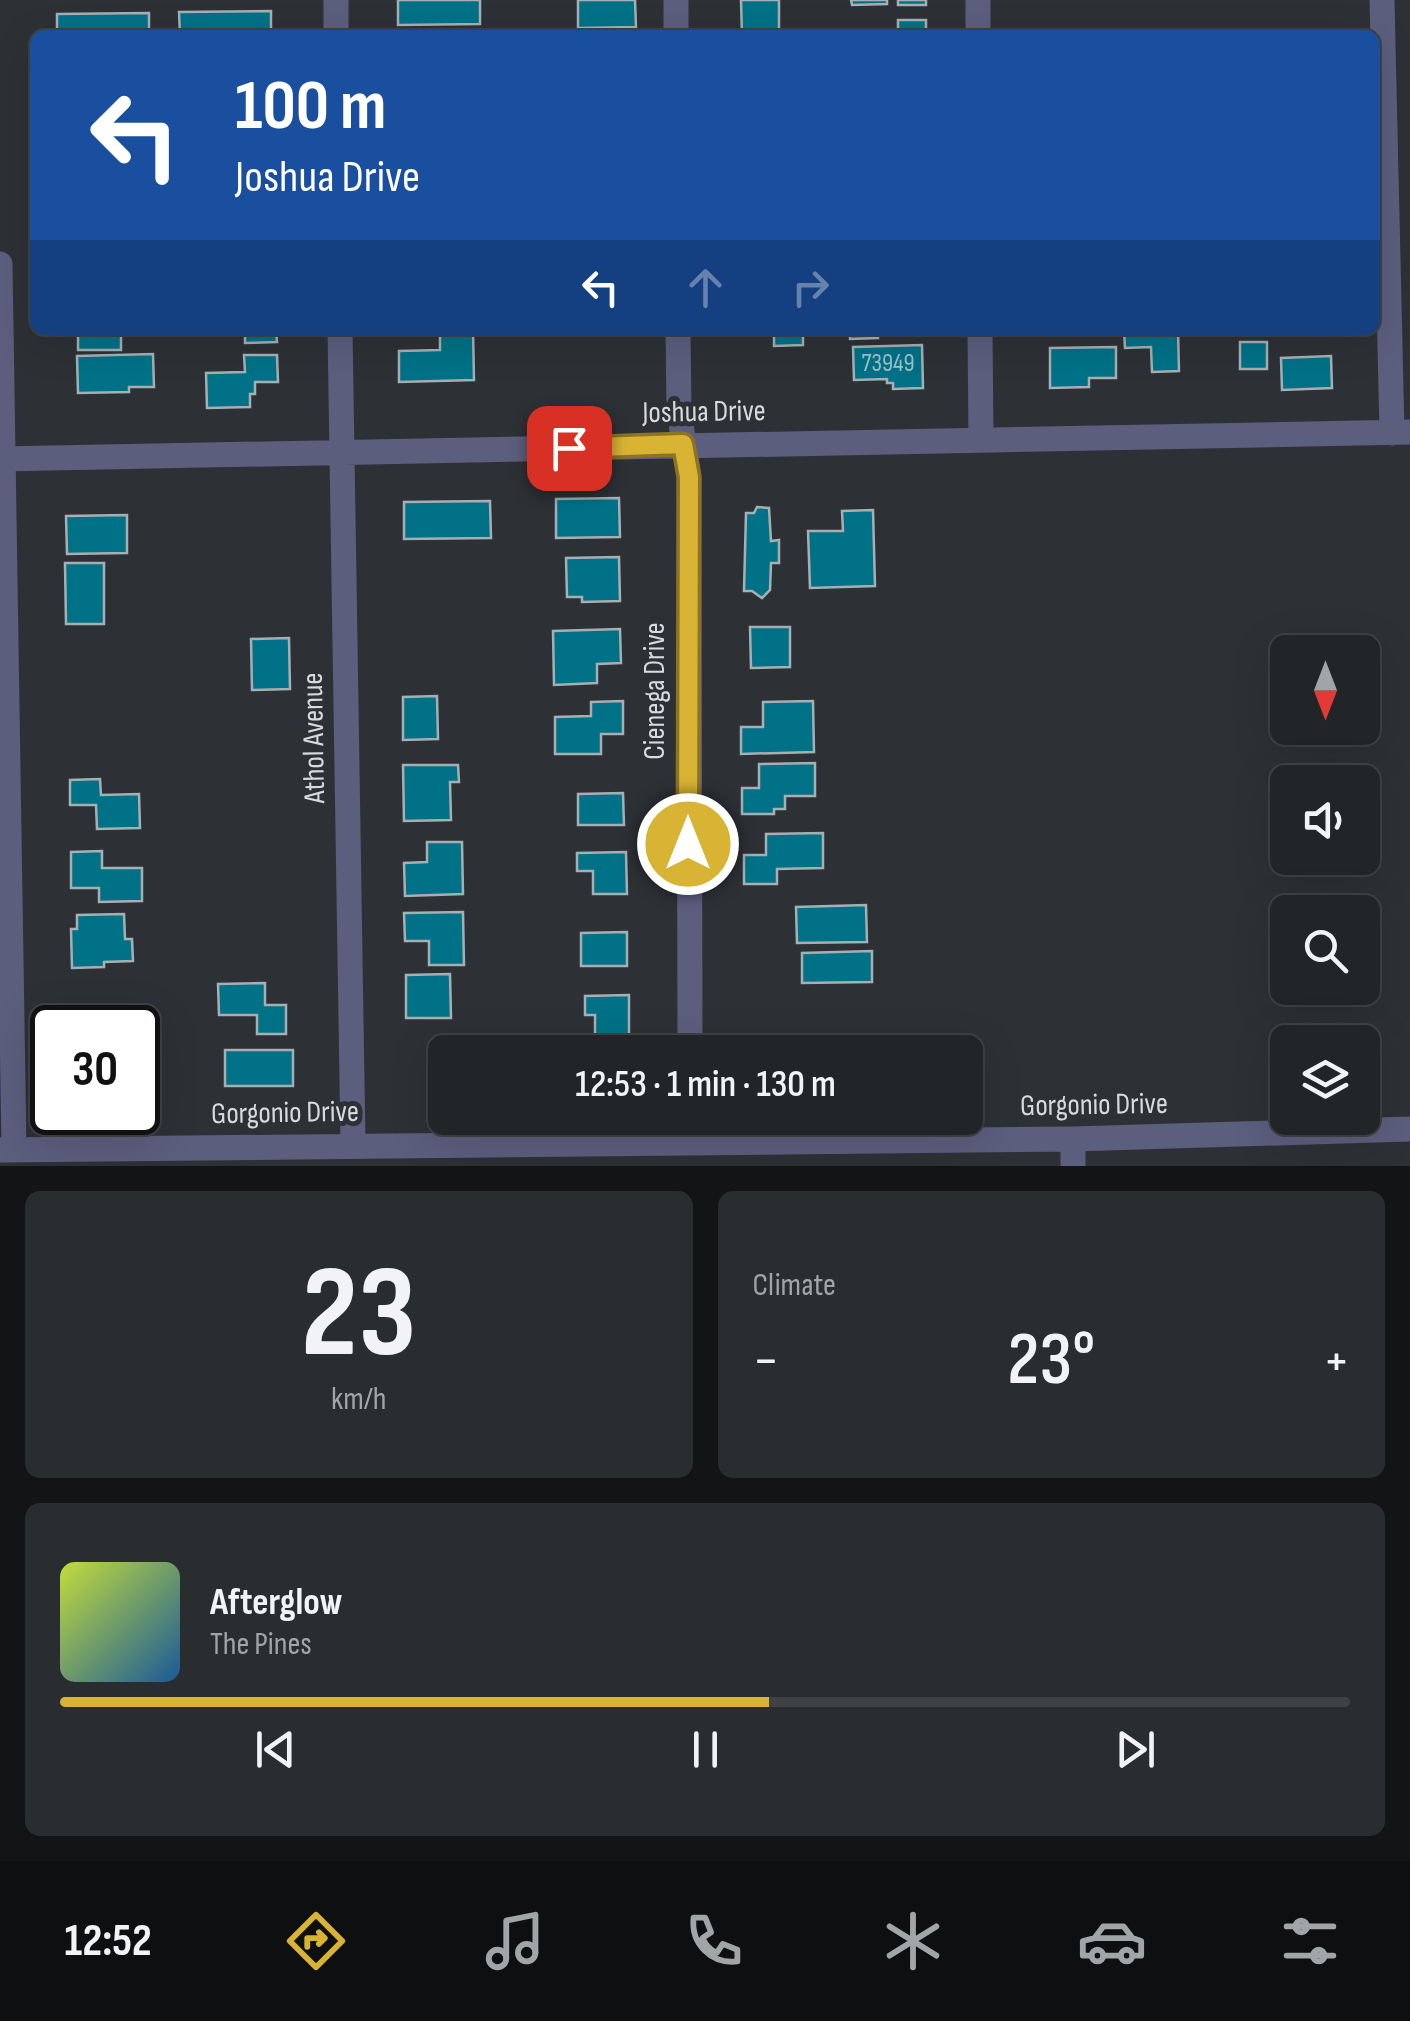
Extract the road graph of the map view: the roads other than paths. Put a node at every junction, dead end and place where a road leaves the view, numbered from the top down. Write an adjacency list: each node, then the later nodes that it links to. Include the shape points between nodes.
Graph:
1 (336, 0): 5 (street)
2 (676, 0): 6 (street)
3 (978, 0): 7 (street)
4 (1382, 0): 12 (street)
5 (336, 30)
6 (676, 30)
7 (978, 30)
8 (0, 264): 16 (street)
9 (340, 335): 15 (street, Athol Avenue)
10 (678, 335): 14 (street, Cienega Drive)
11 (980, 335): 13 (street)
12 (1401, 433): 13 (street, Joshua Drive)
13 (981, 439): 14 (street, Joshua Drive)
14 (683, 444): 15 (street, Joshua Drive); 17 (street, Cienega Drive, via 689,477)
15 (342, 454): 16 (street, Joshua Drive); 22 (street, Athol Avenue)
16 (1, 460): 23 (street)
17 (690, 1035)
18 (1410, 1129): 21 (street, Gorgonio Drive)
19 (570, 1135): 22 (street, Gorgonio Drive)
20 (904, 1135): 21 (street, Gorgonio Drive)
21 (1074, 1139): 24 (street)
22 (353, 1144): 23 (street, Gorgonio Drive)
23 (7, 1150)
24 (1073, 1166)

